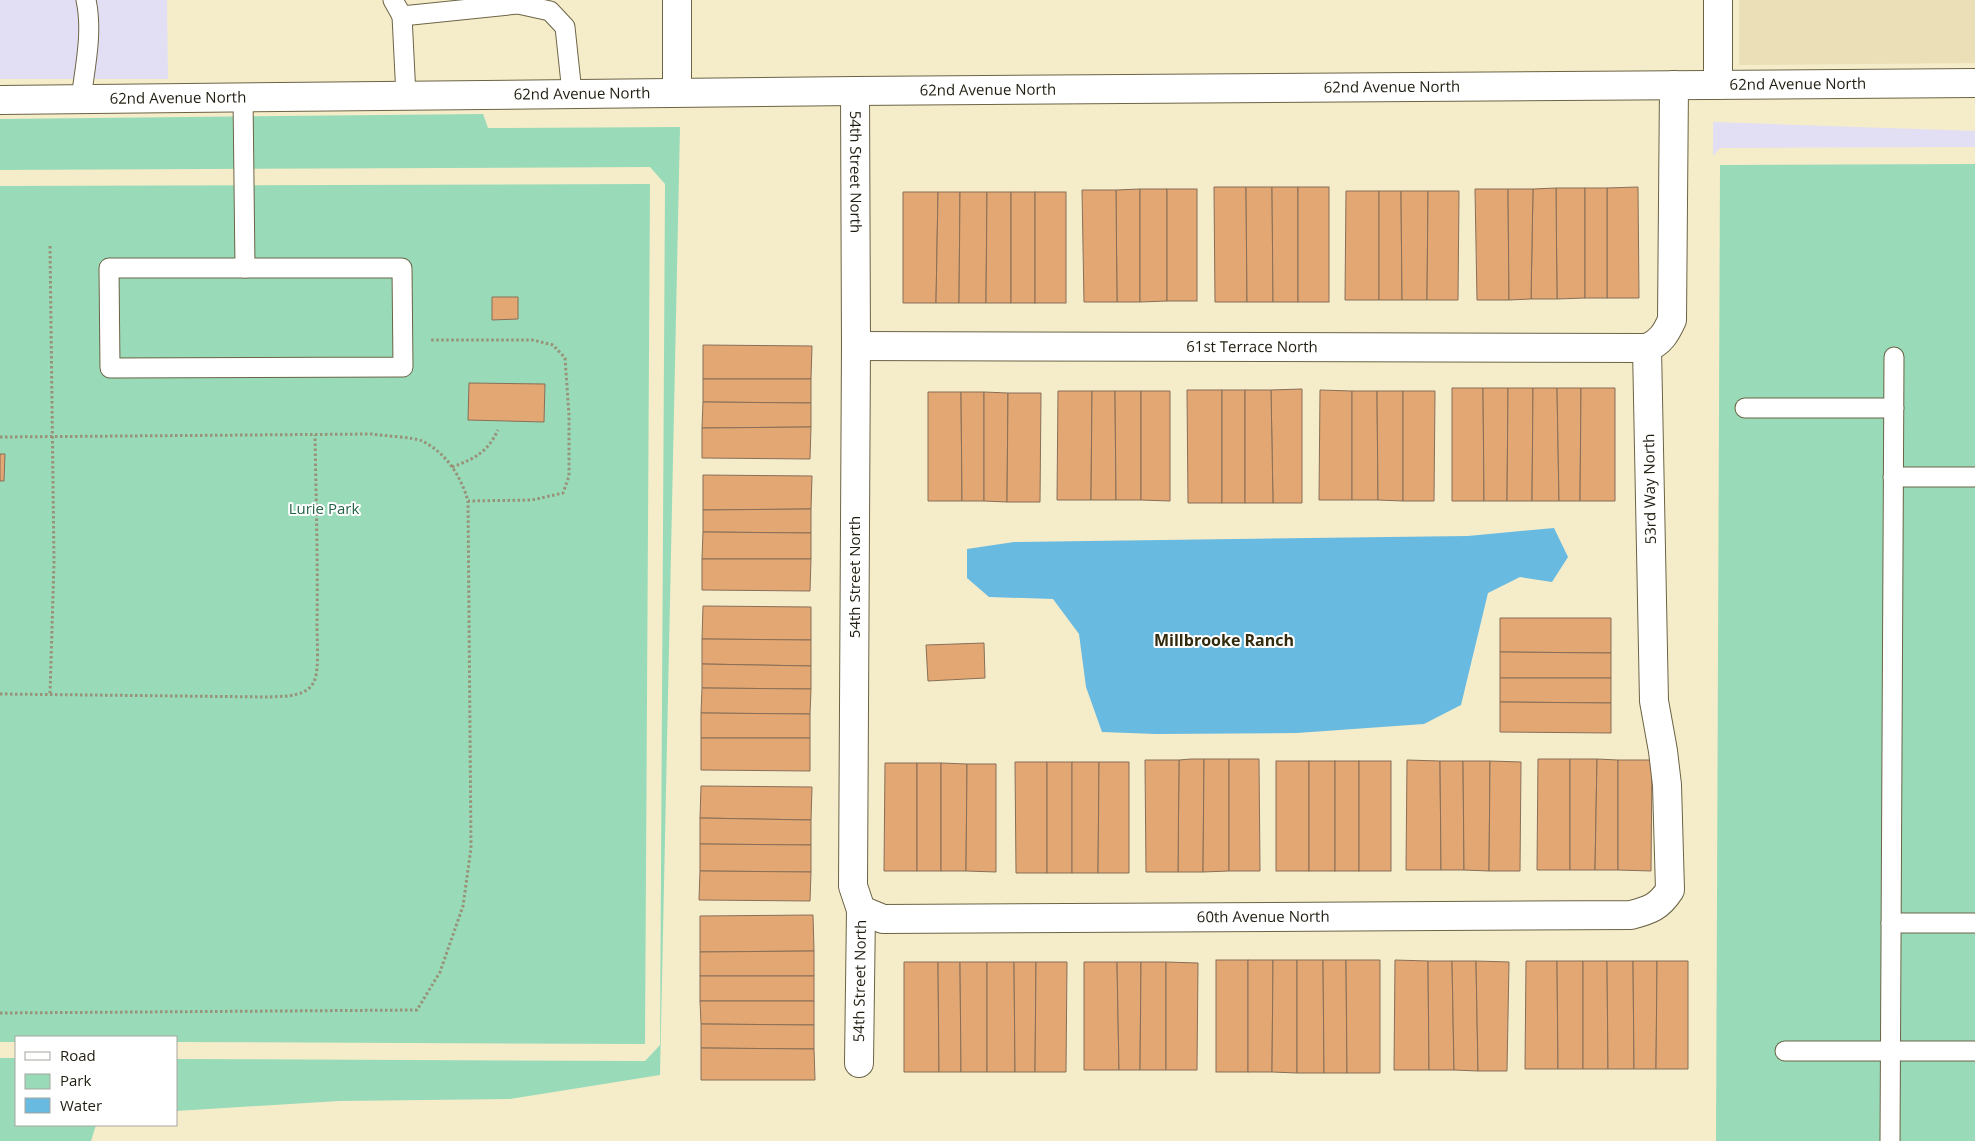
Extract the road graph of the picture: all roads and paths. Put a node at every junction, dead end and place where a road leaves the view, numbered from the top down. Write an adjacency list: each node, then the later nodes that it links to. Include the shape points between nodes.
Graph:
1 (86, 0): 14 (lane, via 88,46)
2 (677, 0): 9 (street)
3 (1718, 0): 7 (street)
4 (397, 8): 10 (lane, via 518,4 550,11 565,27); 11 (lane)
5 (1975, 83): 7 (street, 62nd Avenue North)
6 (1674, 85): 7 (street, 62nd Avenue North); 8 (street, 62nd Avenue North); 19 (street, via 1672,320 1657,343)
7 (1718, 85)
8 (855, 90): 9 (street, 62nd Avenue North); 18 (street, 54th Street North)
9 (678, 92): 10 (street, 62nd Avenue North)
10 (572, 93): 11 (street, 62nd Avenue North)
11 (406, 96): 12 (street, 62nd Avenue North)
12 (243, 97): 14 (street, 62nd Avenue North); 16 (lane)
13 (0, 100): 14 (street, 62nd Avenue North)
14 (81, 100)
15 (50, 246): 25 (path)
16 (245, 268): 17 (lane, via 402,268); 17 (lane, via 109,268 110,368 403,367)
17 (403, 340): 30 (path, via 533,340 553,345 565,358 569,476 563,493 532,500)
18 (856, 346): 19 (street, 61st Terrace North); 34 (street, 54th Street North, via 853,886)
19 (1647, 348): 33 (street, 53rd Way North, via 1654,701 1667,785 1670,881 1670,890)
20 (1894, 357): 22 (lane)
21 (1745, 408): 22 (lane)
22 (1894, 408): 28 (lane)
23 (498, 430): 27 (path, via 493,441 475,459)
24 (315, 435): 25 (path); 27 (path, via 372,434 422,441 448,460); 32 (path, via 317,661 315,680 308,688 297,695 268,697)
25 (52, 437): 26 (path); 32 (path, via 54,562)
26 (0, 438)
27 (452, 467): 30 (path)
28 (1893, 477): 29 (lane); 35 (lane)
29 (1975, 477)
30 (468, 501): 37 (path, via 471,848 463,906 440,972 417,1010)
31 (0, 694): 32 (path)
32 (50, 694)
33 (1663, 901): 34 (street, 60th Avenue North, via 1648,911 1631,915 883,919)
34 (861, 910): 41 (street, 54th Street North)
35 (1891, 923): 36 (lane); 39 (lane)
36 (1975, 923)
37 (0, 1013)
38 (1785, 1051): 39 (lane)
39 (1891, 1051): 40 (lane); 42 (lane)
40 (1975, 1051)
41 (859, 1063)
42 (1890, 1141)

